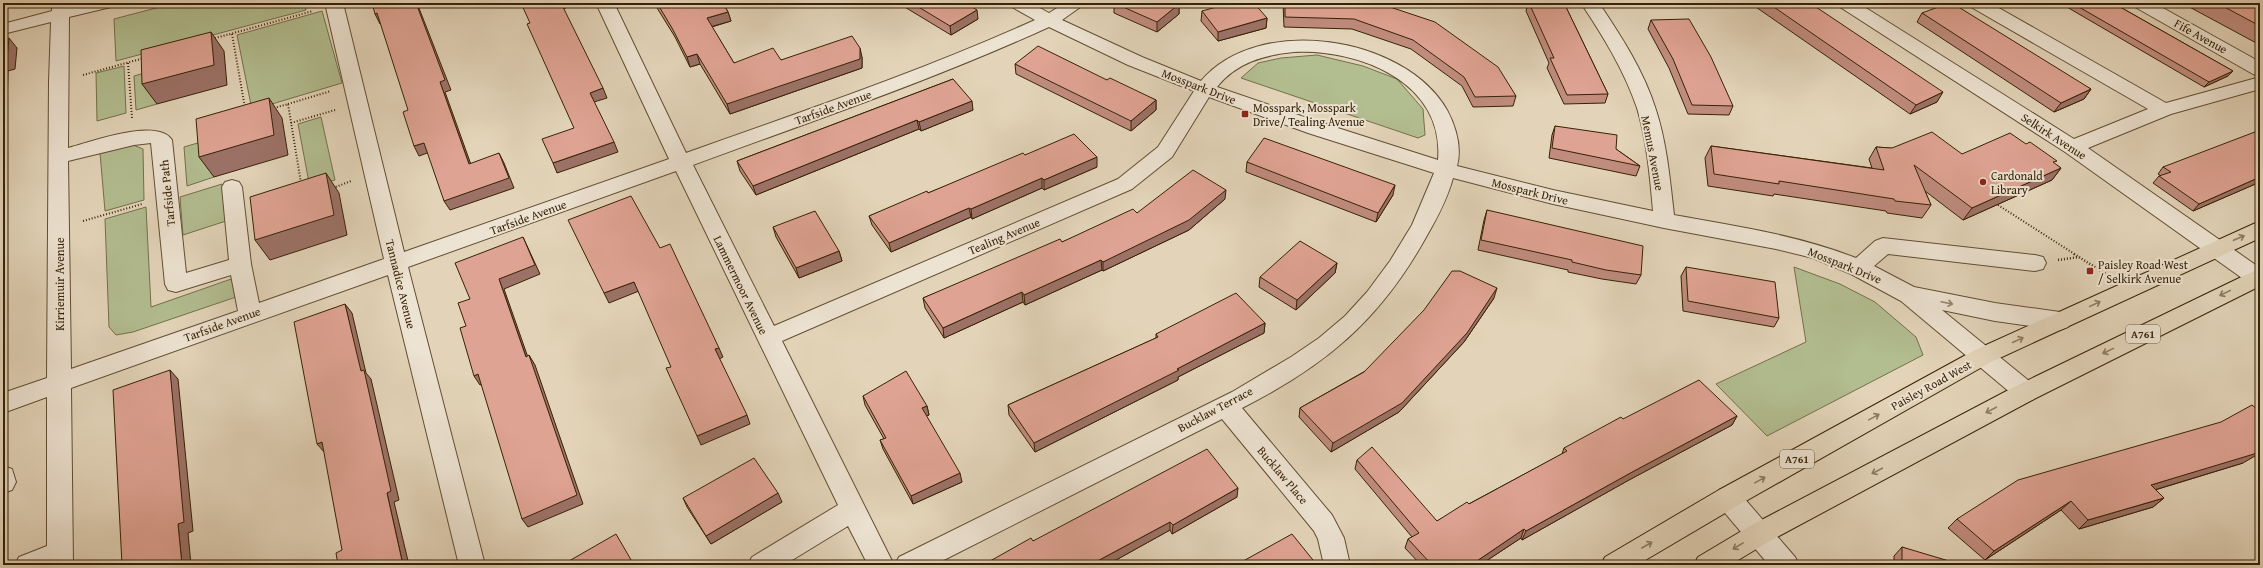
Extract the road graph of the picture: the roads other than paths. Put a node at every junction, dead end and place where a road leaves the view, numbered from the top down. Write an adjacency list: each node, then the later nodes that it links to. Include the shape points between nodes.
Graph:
1 (105, 3): 10 (street)
2 (605, 3): 19 (street, Lammermoor Avenue)
3 (1018, 3): 11 (street, Mosspark Drive)
4 (1077, 3): 11 (street, Tarfside Avenue)
5 (1590, 3): 22 (street, Memus Avenue, via 1631,72 1651,125 1660,174)
6 (1846, 3): 17 (street, Selkirk Avenue)
7 (1977, 3): 16 (street)
8 (2141, 3): 13 (street, Fife Avenue)
9 (335, 4): 27 (street, Tannadice Avenue)
10 (61, 9): 12 (street); 18 (street, Kirriemuir Avenue, via 58,82)
11 (1049, 20): 15 (street, Mosspark Drive, via 1135,61); 19 (street, Tarfside Avenue, via 949,64)
12 (3, 29)
13 (2260, 70)
14 (2260, 84): 16 (street)
15 (1205, 89): 20 (street, Mosspark Drive, via 1315,128); 20 (street, Tealing Avenue, via 1224,68 1238,60 1299,46 1356,53 1383,62 1408,76 1423,90 1444,119 1449,147); 33 (street, Tealing Avenue, via 1165,152 1125,184)
16 (2164, 110): 17 (street)
17 (2072, 147): 24 (street, Selkirk Avenue)
18 (59, 157): 26 (street, Tarfside Path, via 134,138 153,136 162,140 176,284); 35 (street, Kirriemuir Avenue)
19 (681, 162): 27 (street, Tarfside Avenue); 33 (street, Lammermoor Avenue)
20 (1447, 170): 22 (street, Mosspark Drive, via 1553,197); 38 (street, Bucklaw Terrace, via 1422,228 1397,270 1373,300 1339,334 1303,361)
21 (232, 187): 26 (street)
22 (1664, 220): 28 (street, Mosspark Drive, via 1776,241 1818,252)
23 (2260, 229): 24 (main road, Paisley Road West / A761, one-way to 23)
24 (2216, 248): 29 (street, Selkirk Avenue); 32 (main road, Paisley Road West / A761, one-way to 24)
25 (2036, 263): 28 (street, via 1883,246)
26 (240, 264): 31 (street)
27 (396, 264): 31 (street, Tarfside Avenue); 47 (street, Tannadice Avenue)
28 (1859, 268): 30 (street, Mosspark Drive)
29 (2258, 277): 36 (main road, A761, one-way to 36)
30 (1909, 295): 32 (street, one-way to 32, via 1995,312); 34 (street, Mosspark Drive)
31 (250, 314): 35 (street, Tarfside Avenue)
32 (2060, 321): 34 (main road, Paisley Road West / A761, one-way to 32)
33 (767, 338): 42 (street, Lammermoor Avenue)
34 (1983, 356): 36 (street, Mosspark Drive); 41 (main road, Paisley Road West / A761, one-way to 34)
35 (59, 384): 37 (street, Tarfside Avenue); 45 (street, Kirriemuir Avenue)
36 (2026, 392): 43 (main road, A761, one-way to 43)
37 (3, 403)
38 (1225, 405): 44 (street, Bucklaw Place, via 1323,523 1331,538); 50 (street, Bucklaw Terrace)
39 (3, 477): 40 (street)
40 (3, 482)
41 (1728, 498): 43 (street); 51 (main road, Paisley Road West / A761, one-way to 41)
42 (854, 509): 48 (street); 49 (street, Lammermoor Avenue)
43 (1759, 534): 52 (main road, A761, one-way to 52); 53 (street)
44 (1335, 557)
45 (60, 559): 46 (street)
46 (28, 565)
47 (472, 565)
48 (761, 565)
49 (881, 565)
50 (908, 565)
51 (1614, 565)
52 (1707, 565)
53 (1786, 565)

